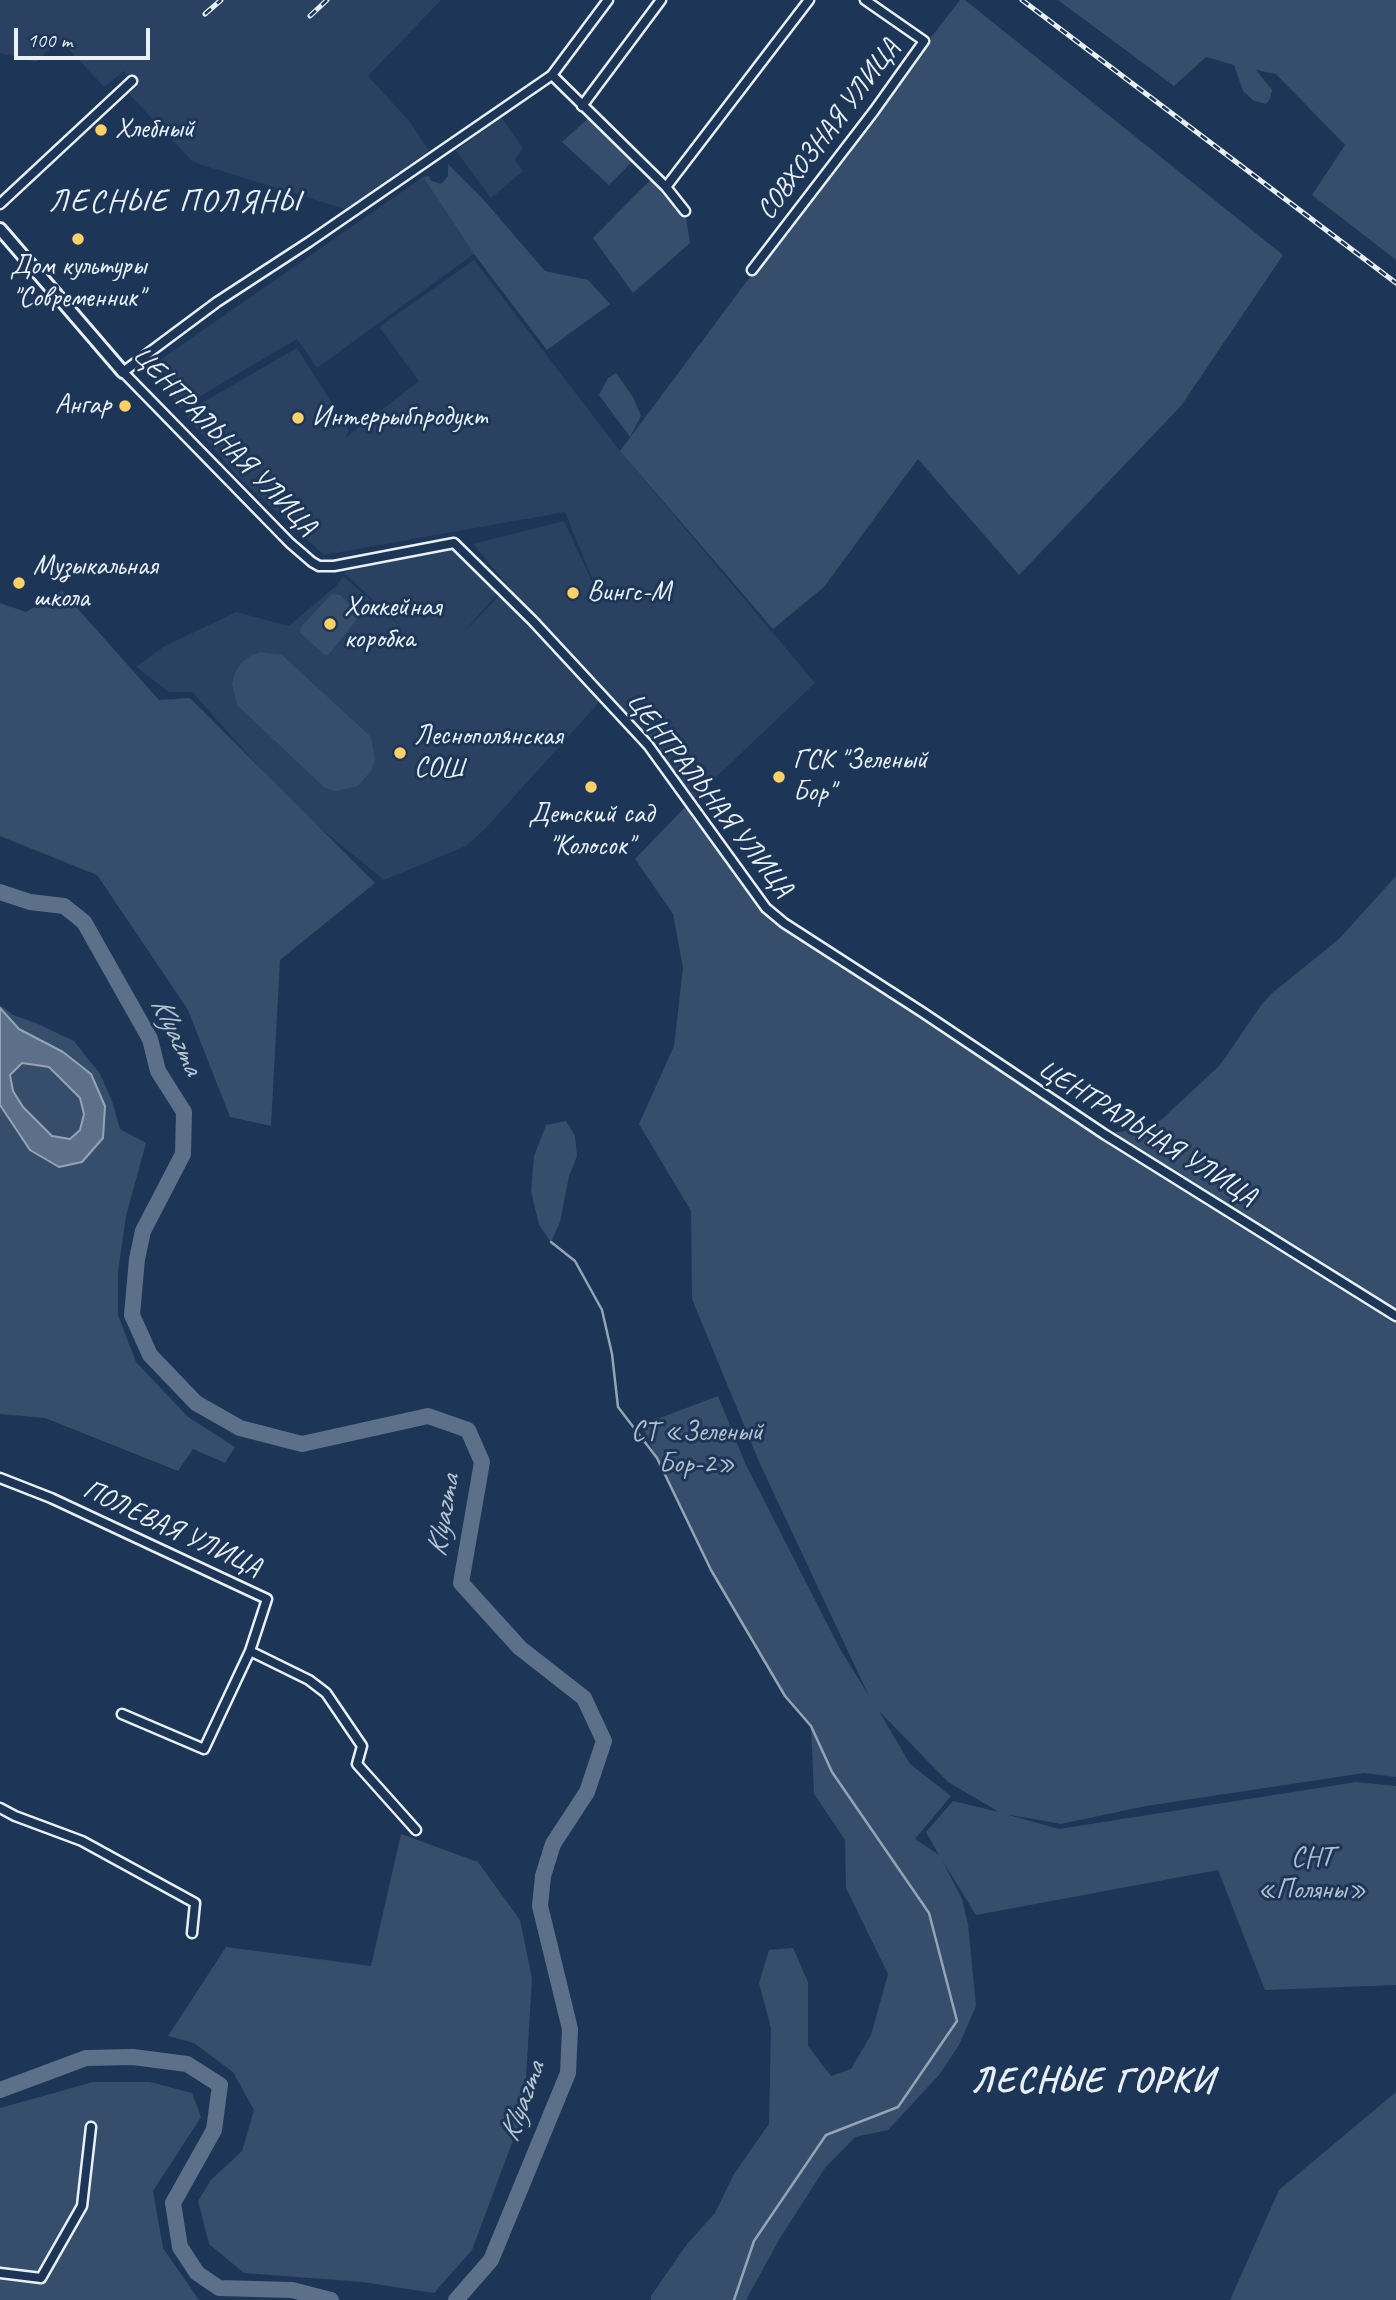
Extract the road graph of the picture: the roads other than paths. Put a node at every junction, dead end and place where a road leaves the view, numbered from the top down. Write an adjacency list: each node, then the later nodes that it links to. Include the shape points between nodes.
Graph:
1 (661, 0): 7 (street)
2 (809, 0): 8 (street)
3 (865, 0): 12 (street, СОВХОЗНАЯ УЛИЦА, via 924,41)
4 (604, 2): 5 (street)
5 (552, 75): 7 (street); 13 (street, via 217,302)
6 (132, 81): 9 (street)
7 (582, 106): 8 (street)
8 (666, 187): 10 (street)
9 (0, 204)
10 (685, 211)
11 (0, 229): 13 (street, ЦЕНТРАЛЬНАЯ УЛИЦА)
12 (752, 270)
13 (123, 372): 14 (street, ЦЕНТРАЛЬНАЯ УЛИЦА, via 290,543 319,566 454,543 648,745 766,908 783,923 1083,1120)
14 (1396, 1316)
15 (0, 1478): 16 (street, ПОЛЕВАЯ УЛИЦА, via 267,1599)
16 (250, 1651): 17 (street, via 204,1749); 19 (street, via 310,1680 326,1693 362,1746 357,1764)
17 (122, 1714)
18 (0, 1808): 20 (street, via 82,1841 195,1903)
19 (416, 1830)
20 (191, 1933)
21 (91, 2127): 22 (street, via 82,2206 41,2278)
22 (0, 2273)

